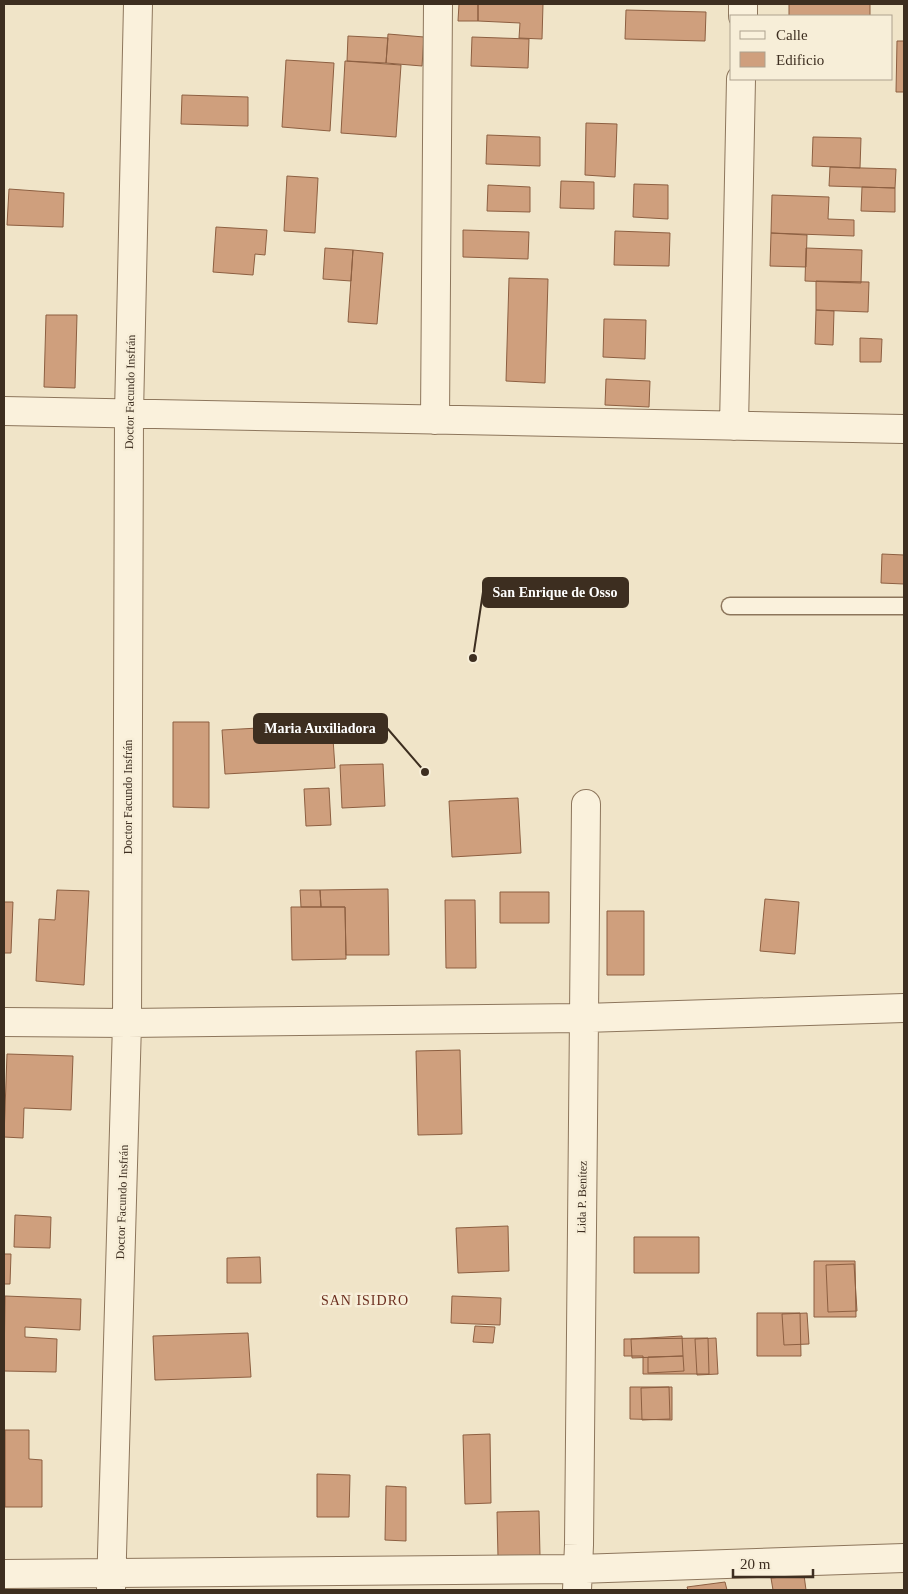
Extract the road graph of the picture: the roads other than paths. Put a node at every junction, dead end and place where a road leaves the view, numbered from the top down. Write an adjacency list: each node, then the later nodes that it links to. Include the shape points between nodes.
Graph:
1 (138, 4): 5 (street, Doctor Facundo Insfrán)
2 (438, 4): 6 (street)
3 (742, 80): 7 (street)
4 (4, 411): 5 (street)
5 (128, 414): 6 (street); 15 (street, Doctor Facundo Insfrán)
6 (435, 420): 7 (street)
7 (734, 426): 8 (street)
8 (904, 429)
9 (730, 606): 10 (lane)
10 (904, 606)
11 (586, 804): 13 (street, Lida P. Benítez)
12 (904, 1008): 13 (street)
13 (584, 1018): 15 (street); 18 (street, Lida P. Benítez)
14 (4, 1022): 15 (street)
15 (127, 1023): 19 (street, Doctor Facundo Insfrán)
16 (904, 1558): 18 (street)
17 (4, 1574): 19 (street)
18 (577, 1580): 19 (street)
19 (112, 1582)

